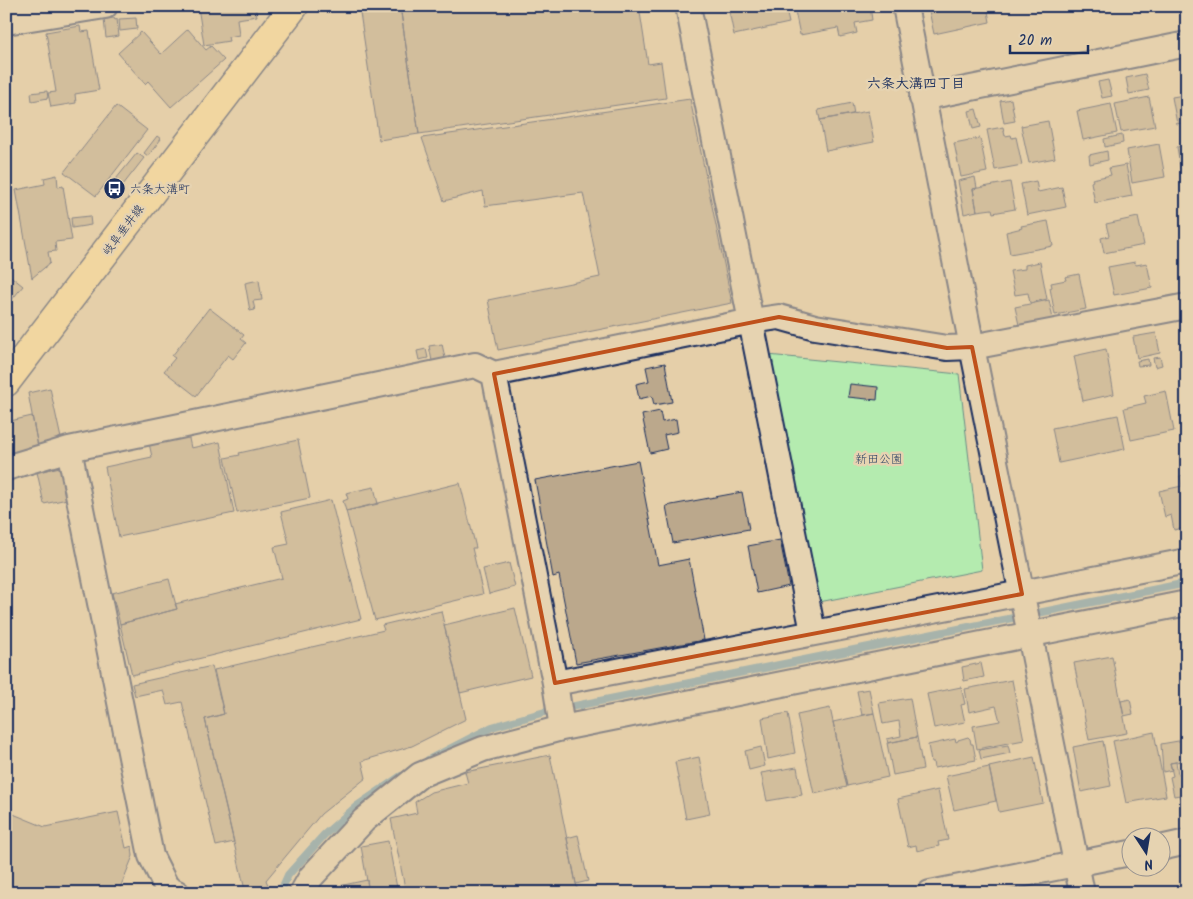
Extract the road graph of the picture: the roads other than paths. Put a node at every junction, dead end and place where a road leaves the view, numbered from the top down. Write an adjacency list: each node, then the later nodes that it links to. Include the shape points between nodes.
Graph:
1 (104, 6): 5 (street)
2 (294, 6): 12 (main road, 岐阜垂井線)
3 (688, 6): 9 (street)
4 (905, 6): 7 (street)
5 (6, 22)
6 (1187, 44): 7 (street)
7 (922, 98): 10 (street)
8 (1187, 306): 10 (street)
9 (752, 320): 10 (street, via 779,317 947,348); 11 (street); 18 (street)
10 (972, 347): 16 (street)
11 (494, 374): 13 (street, via 475,365); 20 (street)
12 (6, 382)
13 (69, 449): 14 (street); 26 (street, via 151,856 167,888)
14 (6, 468)
15 (1187, 561): 16 (street)
16 (1022, 594): 18 (street); 19 (street)
17 (1187, 603): 19 (street)
18 (813, 632): 20 (street)
19 (1031, 636): 21 (street); 25 (street)
20 (555, 683): 21 (street)
21 (562, 728): 27 (street, via 483,748 420,775 364,820 311,877)
22 (1187, 842): 23 (street)
23 (1170, 846)
24 (1120, 855): 25 (street)
25 (1077, 864): 28 (street); 29 (street)
26 (177, 893)
27 (302, 893)
28 (930, 893)
29 (1082, 893)

